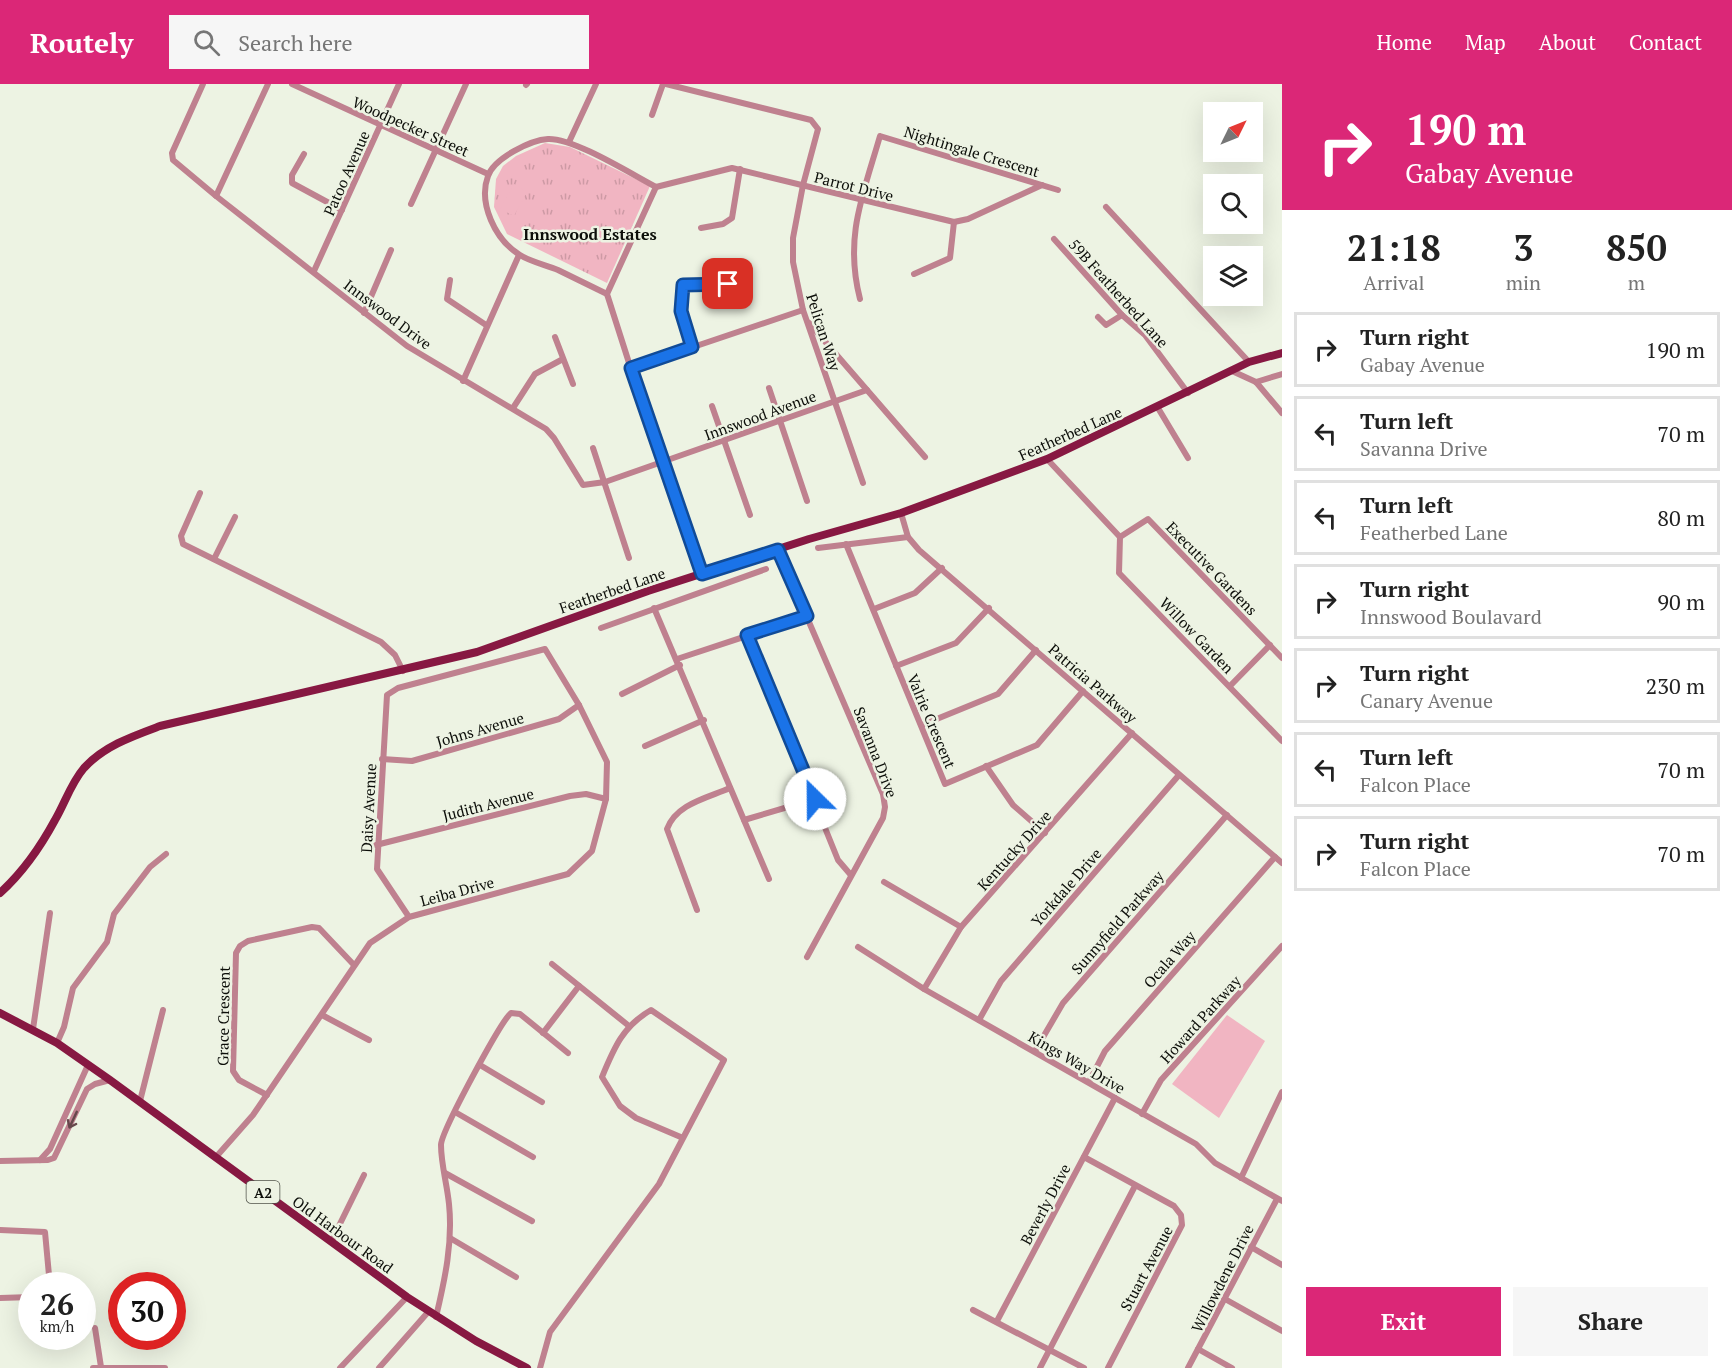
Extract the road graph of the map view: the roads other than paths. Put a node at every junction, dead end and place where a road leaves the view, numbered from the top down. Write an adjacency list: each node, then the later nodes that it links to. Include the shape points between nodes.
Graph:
1 (203, 84): 19 (street, Innswood Drive, via 172,157)
2 (268, 84): 19 (street)
3 (292, 84): 9 (street, Woodpecker Street)
4 (399, 84): 9 (street, Patoo Avenue)
5 (466, 84): 11 (street)
6 (596, 84): 10 (street)
7 (665, 84): 8 (street); 15 (street, Pelican Way, via 812,120 818,129)
8 (652, 115)
9 (380, 127): 11 (street, Woodpecker Street); 23 (street, Patoo Avenue)
10 (569, 142): 14 (street, via 530,142 505,157); 17 (street)
11 (434, 151): 14 (street, Woodpecker Street); 21 (street)
12 (304, 154): 23 (street, via 292,175 292,183)
13 (740, 169): 15 (street, Parrot Drive); 17 (street, Parrot Drive, via 719,169); 25 (street, via 732,218)
14 (488, 174): 28 (street, via 486,198 491,221)
15 (803, 185): 20 (street, Parrot Drive); 35 (street, Pelican Way, via 793,238 793,262)
16 (1042, 185): 18 (street, Nightingale Crescent); 20 (street, Nightingale Crescent, via 880,136); 24 (street)
17 (656, 187): 33 (street)
18 (1058, 190)
19 (216, 196): 29 (street, Innswood Drive)
20 (861, 201): 24 (street, Parrot Drive); 34 (street, via 853,238 853,272)
21 (411, 204)
22 (1106, 207): 45 (street)
23 (342, 210): 29 (street, Patoo Avenue)
24 (954, 222): 30 (street, via 950,258)
25 (701, 228)
26 (1054, 239): 37 (street, 59B Featherbed Lane)
27 (391, 250): 36 (street)
28 (519, 255): 33 (street); 40 (street)
29 (314, 271): 36 (street, Innswood Drive)
30 (914, 274)
31 (450, 279): 40 (street, via 447,299)
32 (728, 284): 42 (street, via 683,285 681,311)
33 (607, 294): 46 (street)
34 (860, 299)
35 (803, 310): 39 (street, Pelican Way); 42 (street)
36 (364, 313): 49 (street, Innswood Drive)
37 (1122, 315): 38 (street, via 1106,325); 54 (street, 59B Featherbed Lane, via 1144,335)
38 (1098, 317)
39 (806, 320): 53 (street); 55 (street, Pelican Way)
40 (486, 325): 49 (street)
41 (555, 336): 44 (street)
42 (692, 347): 46 (street)
43 (1282, 353): 45 (main road, Featherbed Lane)
44 (563, 359): 51 (street); 57 (street, via 535,374)
45 (1249, 362): 47 (main road, Featherbed Lane)
46 (631, 368): 66 (street)
47 (1232, 371): 50 (street); 54 (main road, Featherbed Lane)
48 (1282, 374): 50 (street)
49 (463, 381): 57 (street, Innswood Drive)
50 (1256, 382): 59 (street)
51 (573, 384)
52 (769, 388): 60 (street)
53 (867, 390): 55 (street, Innswood Avenue); 63 (street)
54 (1188, 393): 58 (main road, Featherbed Lane)
55 (835, 401): 60 (street, Innswood Avenue); 68 (street, Pelican Way)
56 (712, 406): 61 (street)
57 (513, 408): 67 (street, Innswood Drive, via 546,429 583,485)
58 (1158, 408): 64 (street); 65 (main road, Featherbed Lane)
59 (1282, 413)
60 (780, 420): 61 (street, Innswood Avenue); 70 (street)
61 (724, 442): 66 (street, Innswood Avenue); 72 (street)
62 (593, 448): 67 (street)
63 (925, 457)
64 (1188, 458)
65 (1047, 459): 71 (main road, Featherbed Lane); 75 (street)
66 (661, 463): 67 (street, Innswood Drive); 83 (street)
67 (605, 483): 79 (street)
68 (863, 483)
69 (200, 493): 80 (street, via 180,539)
70 (807, 501)
71 (901, 513): 74 (street); 78 (main road, Featherbed Lane)
72 (750, 515)
73 (235, 517): 80 (street)
74 (908, 537): 76 (street); 81 (street, Patricia Parkway)
75 (1120, 537): 90 (street, Executive Gardens, via 1148,519); 98 (street, Willow Garden, via 1119,573)
76 (846, 544): 77 (street); 86 (street, Valrie Crescent)
77 (818, 548)
78 (778, 550): 83 (main road, Featherbed Lane); 87 (street, Savanna Drive)
79 (629, 558)
80 (214, 559): 96 (street, via 381,642 395,655)
81 (942, 568): 85 (street, Patricia Parkway); 86 (street, via 915,593)
82 (766, 569): 84 (street)
83 (702, 574): 92 (main road, Featherbed Lane)
84 (654, 608): 88 (street); 94 (street)
85 (989, 608): 91 (street, Patricia Parkway); 95 (street, via 956,643)
86 (874, 609): 95 (street, Valrie Crescent)
87 (807, 616): 89 (street); 120 (street, Savanna Drive, via 883,794 883,818)
88 (601, 628)
89 (747, 635): 94 (street); 112 (street)
90 (1269, 645): 93 (street, Executive Gardens); 98 (street)
91 (1036, 650): 99 (street, Patricia Parkway); 103 (street, via 998,694)
92 (457, 657): 96 (main road, Featherbed Lane); 97 (street)
93 (1282, 658)
94 (679, 662): 100 (street); 102 (street)
95 (896, 666): 103 (street, Valrie Crescent)
96 (403, 671): 123 (main road, Featherbed Lane, via 160,726 124,740 85,767 38,847)
97 (460, 671): 101 (street, Leiba Drive, via 545,649); 107 (street, Daisy Avenue, via 391,692 386,703)
98 (1230, 686): 105 (street, Willow Garden)
99 (1083, 691): 104 (street, Patricia Parkway); 108 (street, Valrie Crescent, via 1037,745)
100 (622, 694)
101 (579, 705): 107 (street, Johns Avenue, via 560,719 412,760); 111 (street, Leiba Drive, via 607,762)
102 (704, 720): 106 (street); 110 (street)
103 (922, 725): 108 (street, Valrie Crescent, via 945,783)
104 (1132, 733): 109 (street, Patricia Parkway); 115 (street, Kentucky Drive)
105 (1282, 741)
106 (645, 746)
107 (382, 759): 116 (street, Daisy Avenue)
108 (986, 766): 115 (street, via 1013,805)
109 (1179, 775): 113 (street, Patricia Parkway); 138 (street, Yorkdale Drive, via 1001,981)
110 (730, 788): 114 (street); 124 (street, via 681,809 671,818 667,829)
111 (606, 799): 116 (street, Judith Avenue, via 586,794 570,796); 126 (street, Leiba Drive, via 592,851 568,874)
112 (815, 799): 114 (street); 120 (street, via 838,860)
113 (1227, 815): 118 (street, Patricia Parkway); 144 (street, Sunnyfield Parkway, via 1063,1003)
114 (744, 820): 121 (street)
115 (1045, 833): 127 (street, Kentucky Drive)
116 (376, 845): 126 (street, Daisy Avenue, via 377,869)
117 (166, 854): 143 (street, via 150,867 114,914 107,942 73,988)
118 (1275, 856): 119 (street, Patricia Parkway); 149 (street, Ocala Way, via 1105,1051)
119 (1282, 863)
120 (850, 874): 130 (street, Savanna Drive)
121 (769, 879)
122 (884, 882): 127 (street)
123 (0, 893)
124 (696, 910)
125 (50, 913): 140 (street)
126 (409, 917): 132 (street, Leiba Drive, via 370,943)
127 (961, 927): 134 (street, Kentucky Drive)
128 (1282, 946): 156 (street, Howard Parkway, via 1161,1080)
129 (858, 947): 134 (street, Kings Way Drive)
130 (807, 957)
131 (552, 964): 133 (street)
132 (354, 965): 137 (street, Leiba Drive); 151 (street, Grace Crescent, via 325,933 312,927 240,945 236,953 233,1071 239,1080)
133 (579, 986): 139 (street); 141 (street)
134 (924, 989): 138 (street, Kings Way Drive)
135 (163, 1010): 153 (street)
136 (0, 1013): 140 (main road, Old Harbour Road / A2)
137 (322, 1015): 142 (street); 151 (street, Leiba Drive)
138 (979, 1020): 144 (street, Kings Way Drive)
139 (629, 1026): 157 (street, via 602,1077 620,1106 636,1118); 157 (street, via 651,1010 724,1060)
140 (33, 1029): 143 (main road, Old Harbour Road / A2)
141 (543, 1033): 145 (street); 147 (street, via 520,1014 511,1013)
142 (369, 1040)
143 (57, 1044): 146 (main road, Old Harbour Road / A2)
144 (1035, 1051): 149 (street, Kings Way Drive)
145 (568, 1053)
146 (88, 1065): 148 (main road, Old Harbour Road / A2); 161 (street, via 50,1149)
147 (480, 1065): 154 (street); 155 (street)
148 (110, 1080): 153 (main road, Old Harbour Road / A2); 161 (street, one-way to 161, via 87,1089 58,1154)
149 (1089, 1082): 152 (street, Kings Way Drive)
150 (1282, 1092): 165 (street)
151 (267, 1095): 158 (street, Leiba Drive)
152 (1115, 1098): 156 (street, Kings Way Drive); 160 (street, Beverly Drive)
153 (140, 1101): 158 (main road, Old Harbour Road / A2)
154 (542, 1102)
155 (454, 1112): 159 (street); 163 (street, via 441,1145)
156 (1142, 1114): 165 (street, Kings Way Drive, via 1196,1144 1215,1163)
157 (683, 1138): 194 (street, via 659,1184 550,1332)
158 (216, 1157): 171 (main road, Old Harbour Road / A2)
159 (533, 1157)
160 (1084, 1157): 166 (street, Stuart Avenue); 182 (street, Beverly Drive)
161 (39, 1160): 162 (street)
162 (0, 1161)
163 (445, 1173): 168 (street); 170 (street)
164 (364, 1175): 171 (street)
165 (1241, 1178): 167 (street, Kings Way Drive)
166 (1135, 1186): 186 (street); 197 (street, Stuart Avenue, via 1174,1206 1182,1225)
167 (1279, 1200): 172 (street, Willowdene Drive)
168 (532, 1221)
169 (0, 1230): 174 (street, via 45,1232)
170 (450, 1238): 175 (street); 181 (street, via 446,1277)
171 (330, 1242): 177 (main road, Old Harbour Road / A2)
172 (1251, 1247): 173 (street); 179 (street, Willowdene Drive)
173 (1282, 1265)
174 (49, 1272)
175 (516, 1276)
176 (18, 1297): 178 (street)
177 (407, 1297): 181 (main road, Old Harbour Road / A2); 191 (street)
178 (0, 1298)
179 (1225, 1299): 183 (street); 185 (street, Willowdene Drive)
180 (973, 1310): 182 (street)
181 (433, 1314): 187 (main road, Old Harbour Road / A2); 192 (street)
182 (997, 1321): 186 (street)
183 (1282, 1331)
184 (96, 1334): 188 (street)
185 (1198, 1349): 198 (street, Willowdene Drive); 199 (street)
186 (1049, 1351): 195 (street); 196 (street)
187 (516, 1366): 193 (main road, Old Harbour Road / A2)
188 (101, 1367): 189 (street); 190 (street)
189 (93, 1368)
190 (165, 1368)
191 (340, 1368)
192 (379, 1368)
193 (527, 1368)
194 (540, 1368)
195 (1040, 1368)
196 (1084, 1368)
197 (1108, 1368)
198 (1188, 1368)
199 (1232, 1368)

